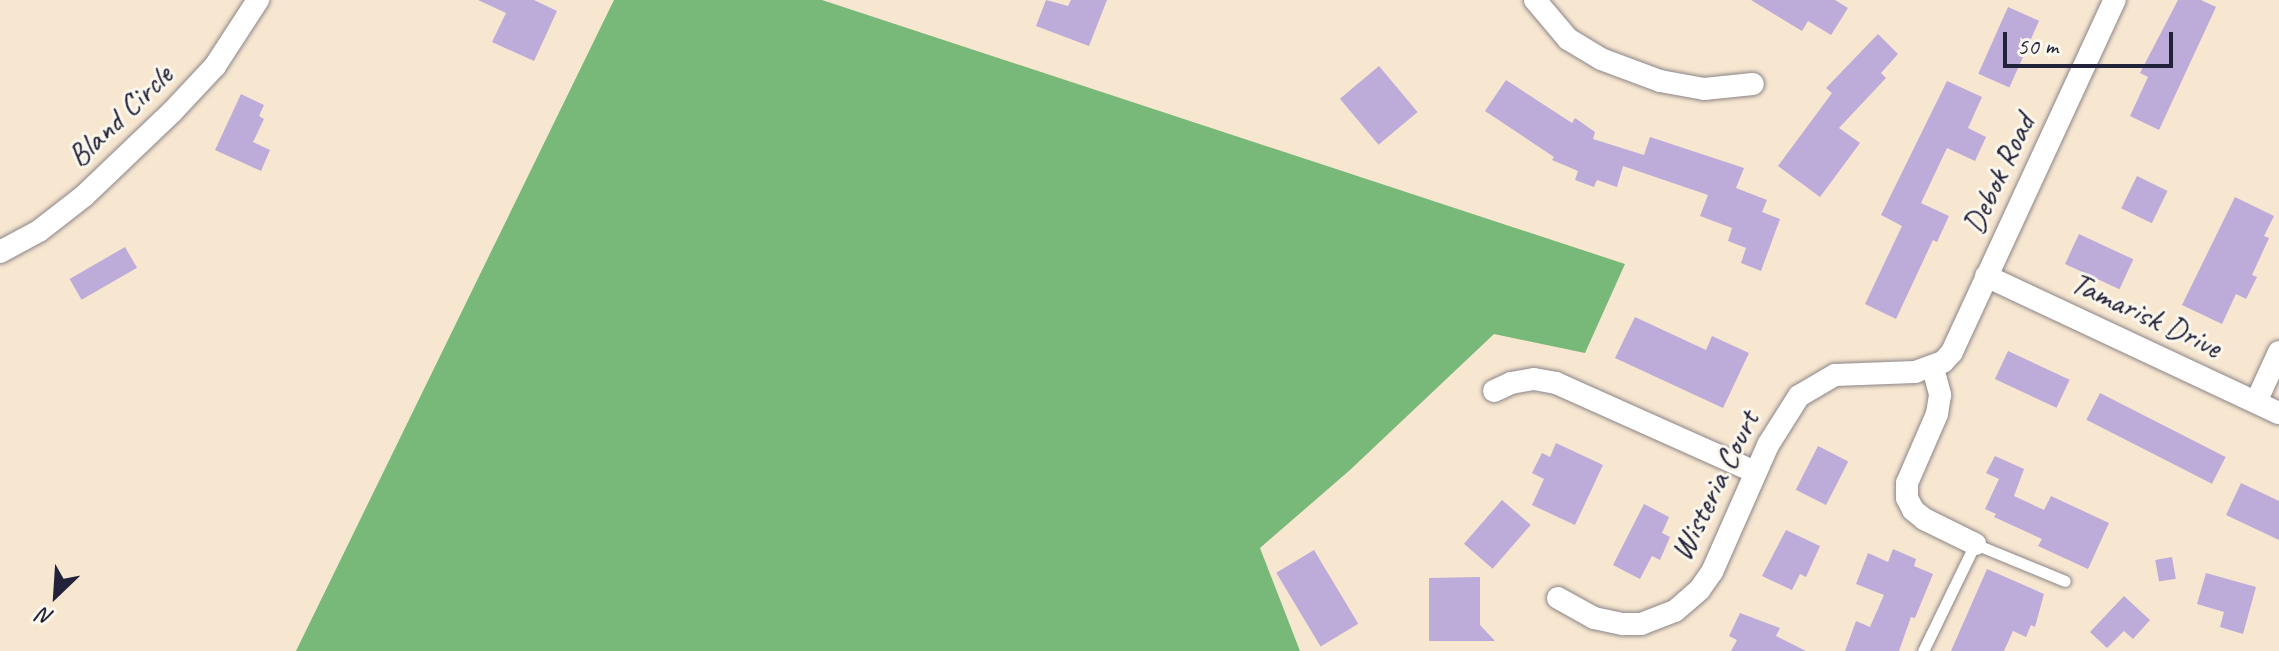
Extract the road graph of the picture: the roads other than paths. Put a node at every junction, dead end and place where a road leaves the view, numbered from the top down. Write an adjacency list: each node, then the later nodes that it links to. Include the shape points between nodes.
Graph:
1 (258, 0): 5 (street, Bland Circle, via 215,66 172,112 84,196 39,231)
2 (1535, 0): 4 (street, via 1568,39 1601,59 1660,81 1704,89)
3 (2115, 0): 6 (street, Debok Road)
4 (1753, 84)
5 (0, 252)
6 (1986, 276): 8 (street, Debok Road, via 1952,352); 10 (street, Tamarisk Drive)
7 (2279, 352): 10 (street)
8 (1933, 368): 12 (street, Wisteria Court, via 1835,375 1817,383 1781,419); 13 (street, via 1940,395 1937,414 1907,483 1907,498 1924,519)
9 (1494, 391): 12 (street, via 1534,379 1556,383)
10 (2256, 402): 11 (street, Tamarisk Drive)
11 (2279, 413)
12 (1755, 472): 15 (street, Wisteria Court, via 1712,572 1675,611 1641,624 1623,624 1594,618)
13 (1975, 544): 14 (lane); 16 (lane)
14 (2065, 581)
15 (1558, 598)
16 (1923, 651)

